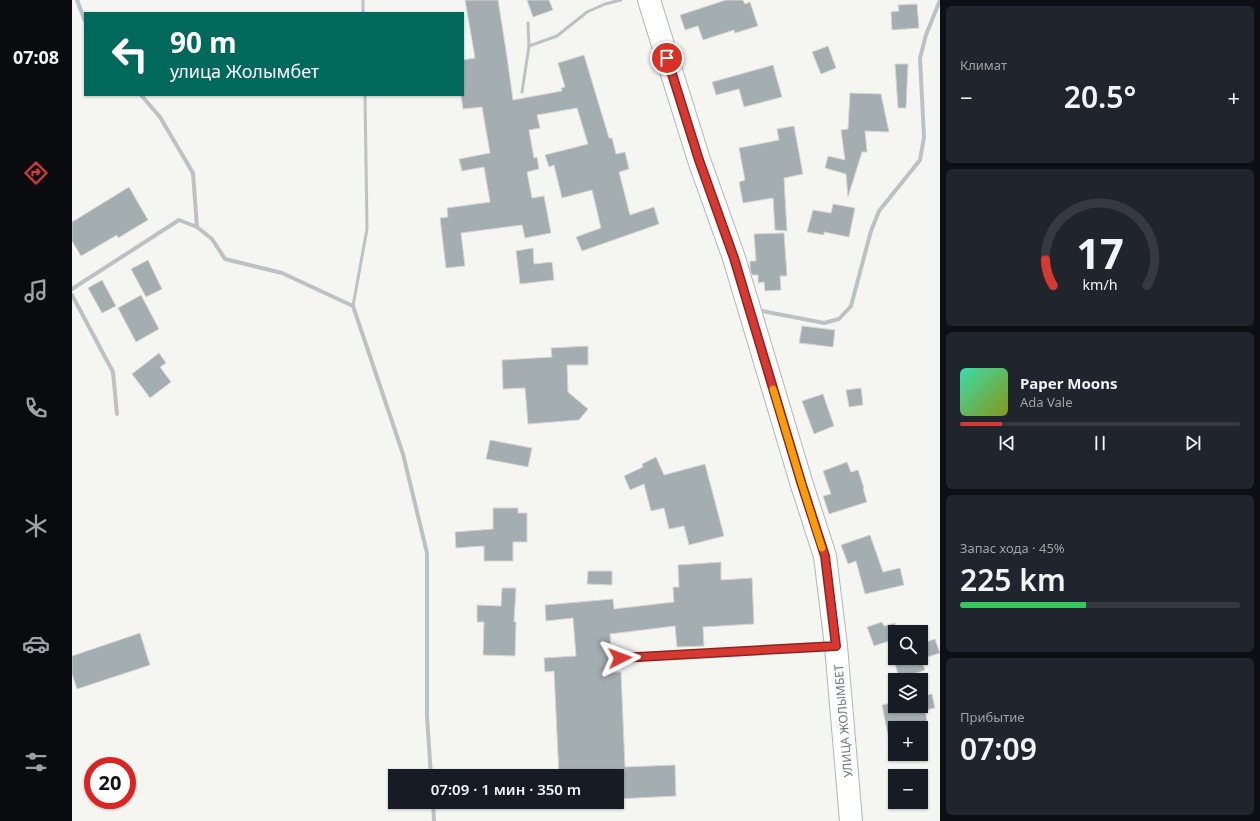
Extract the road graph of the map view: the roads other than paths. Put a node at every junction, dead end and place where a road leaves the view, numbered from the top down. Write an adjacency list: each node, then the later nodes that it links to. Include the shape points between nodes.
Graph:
1 (77, 0): 7 (street)
2 (363, 0): 6 (lane)
3 (621, 0): 9 (lane, via 586,12 557,36)
4 (649, 0): 17 (street, УЛИЦА ЖОЛЫМБЕТ)
5 (940, 0): 17 (street, via 920,58 924,137 920,160 879,212 870,231 851,306 839,319 824,323)
6 (363, 12)
7 (84, 18)
8 (528, 23): 9 (lane)
9 (529, 46): 10 (lane)
10 (522, 92)
11 (142, 96): 13 (street, via 160,118 193,173)
12 (365, 96): 16 (lane, via 367,228)
13 (197, 227): 14 (street, via 179,220); 16 (street, via 212,239 225,259 282,273)
14 (72, 289)
15 (72, 295): 18 (street, via 113,372)
16 (353, 306): 21 (street, via 403,454 427,552 427,716)
17 (749, 309): 19 (street, УЛИЦА ЖОЛЫМБЕТ, via 825,556)
18 (117, 414)
19 (836, 646): 20 (lane); 24 (street, УЛИЦА ЖОЛЫМБЕТ)
20 (620, 658)
21 (431, 769)
22 (433, 809): 23 (street)
23 (434, 821)
24 (851, 821)

